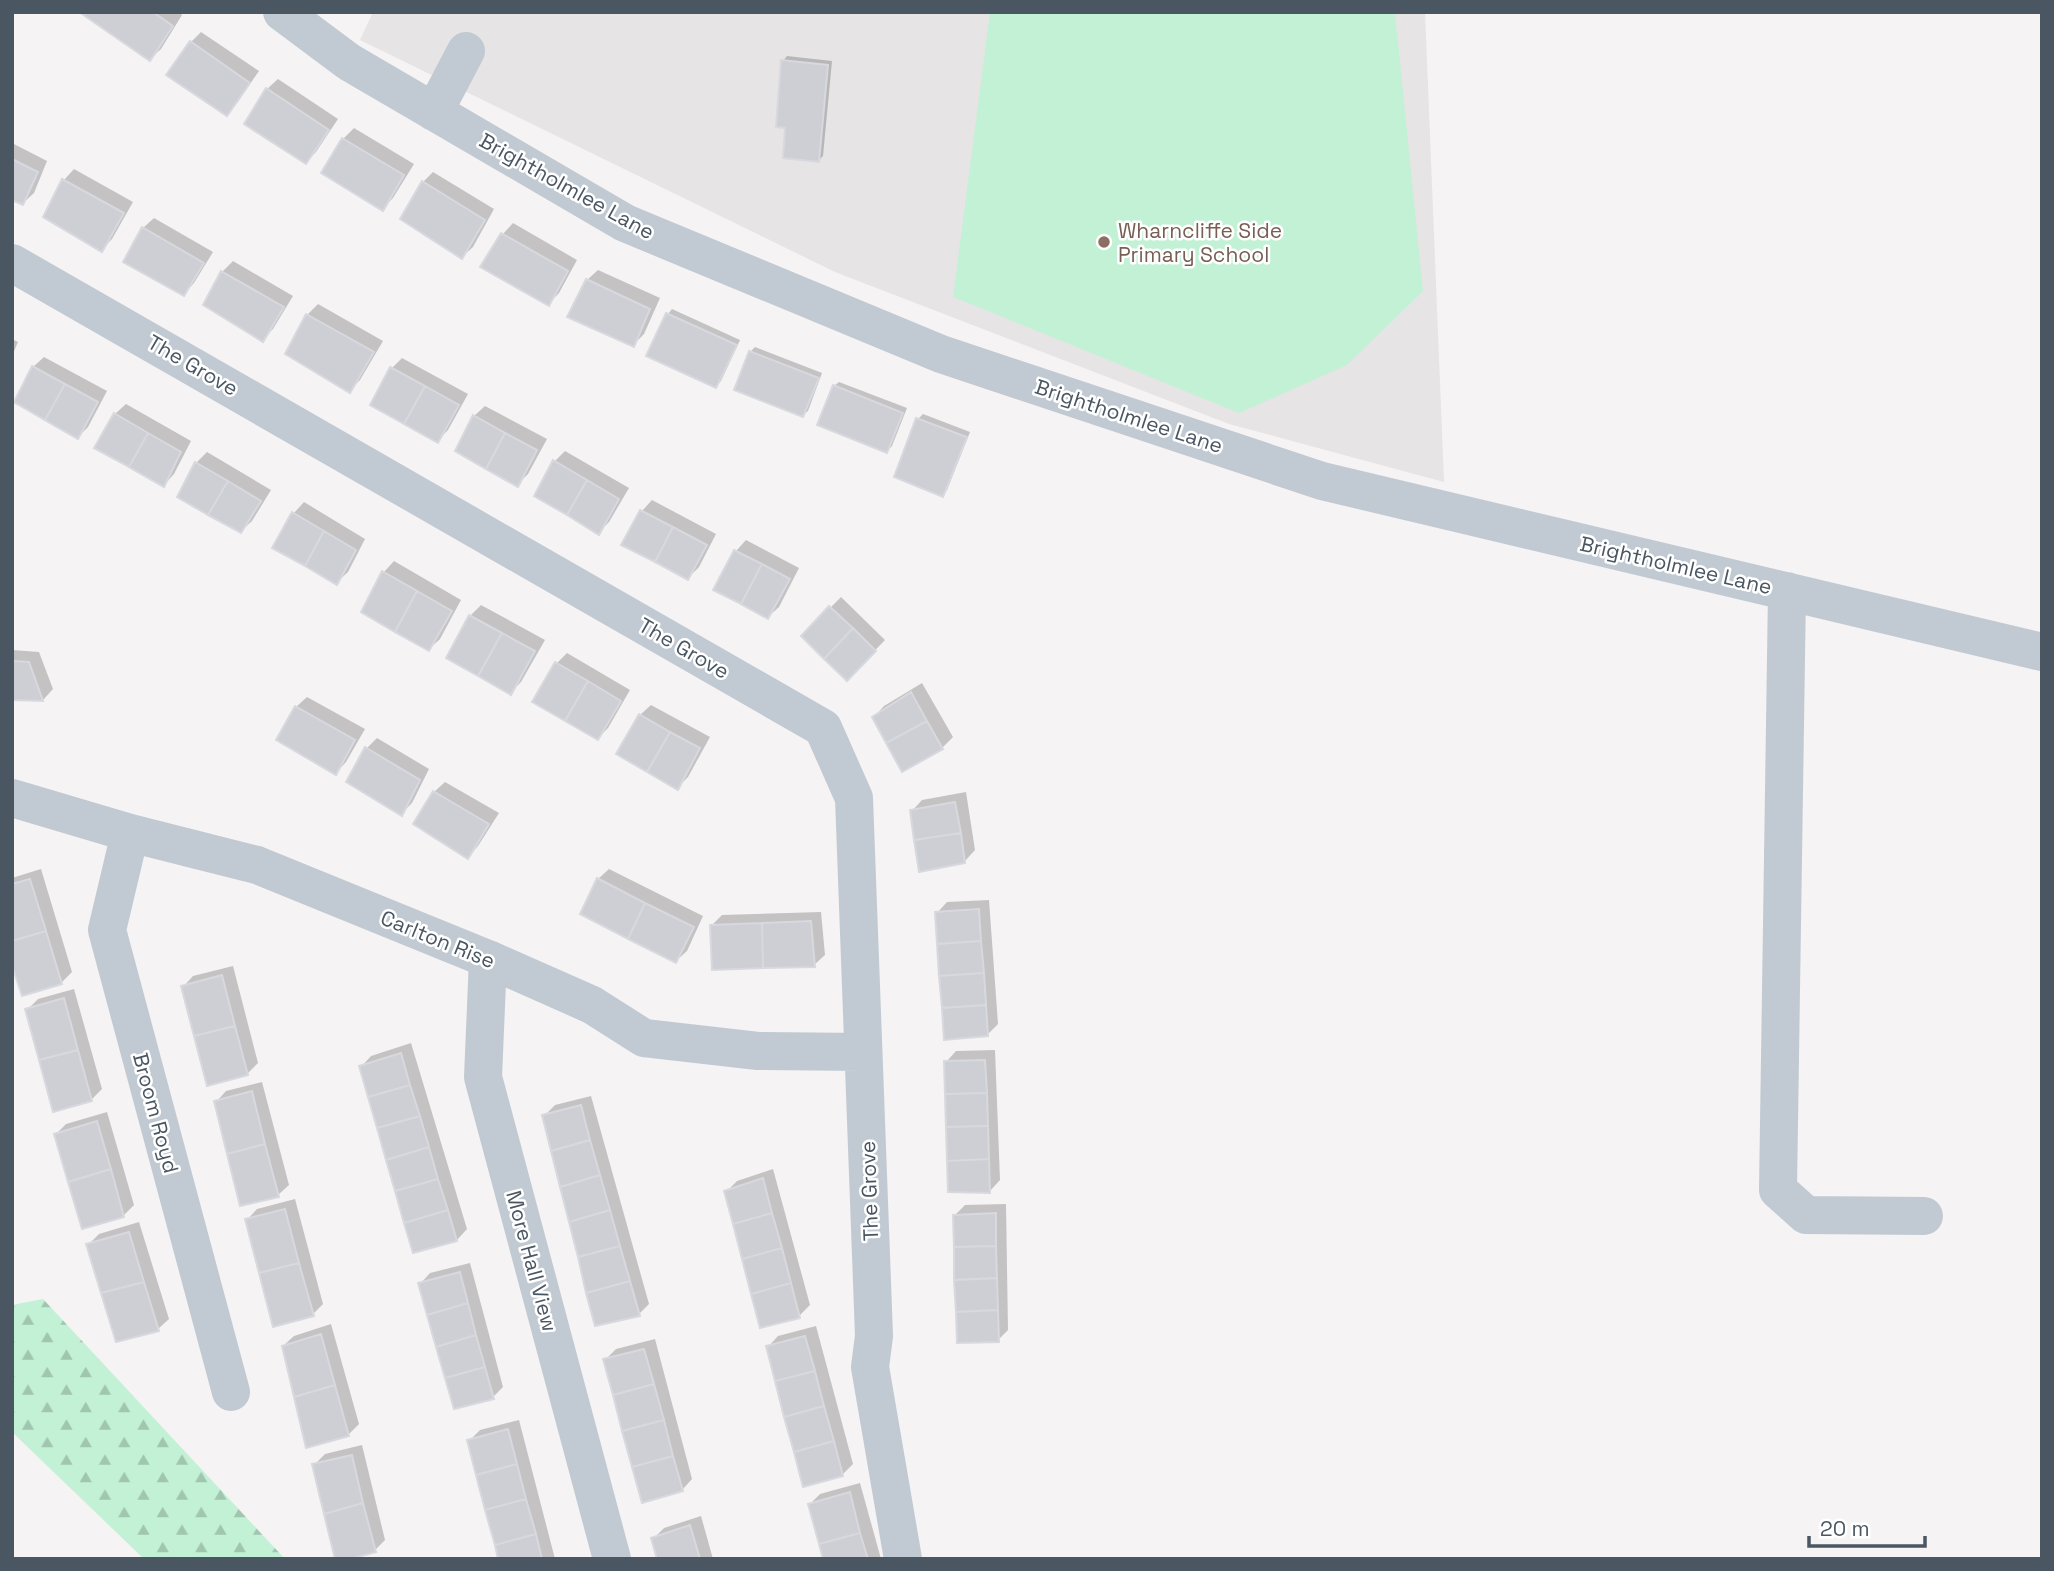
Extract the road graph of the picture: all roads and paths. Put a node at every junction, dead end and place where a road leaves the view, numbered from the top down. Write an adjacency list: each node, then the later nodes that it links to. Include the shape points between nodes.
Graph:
1 (282, 12): 3 (street, Brightholmlee Lane, via 349,62)
2 (466, 51): 3 (street)
3 (435, 112): 5 (street, Brightholmlee Lane, via 625,223 942,354 1322,481)
4 (12, 263): 10 (street, The Grove, via 823,728 854,798)
5 (1787, 591): 6 (street, Brightholmlee Lane); 11 (street, via 1778,1190 1806,1215)
6 (2042, 652)
7 (12, 798): 8 (street, Carlton Rise)
8 (130, 833): 9 (street, Carlton Rise, via 257,865); 12 (street, Broom Royd, via 107,930)
9 (488, 960): 10 (street, Carlton Rise, via 592,1005 644,1038 758,1051); 13 (street, More Hall View, via 483,1077)
10 (863, 1052): 14 (street, The Grove, via 874,1336 870,1367)
11 (1924, 1216)
12 (231, 1392)
13 (612, 1559)
14 (902, 1559)

